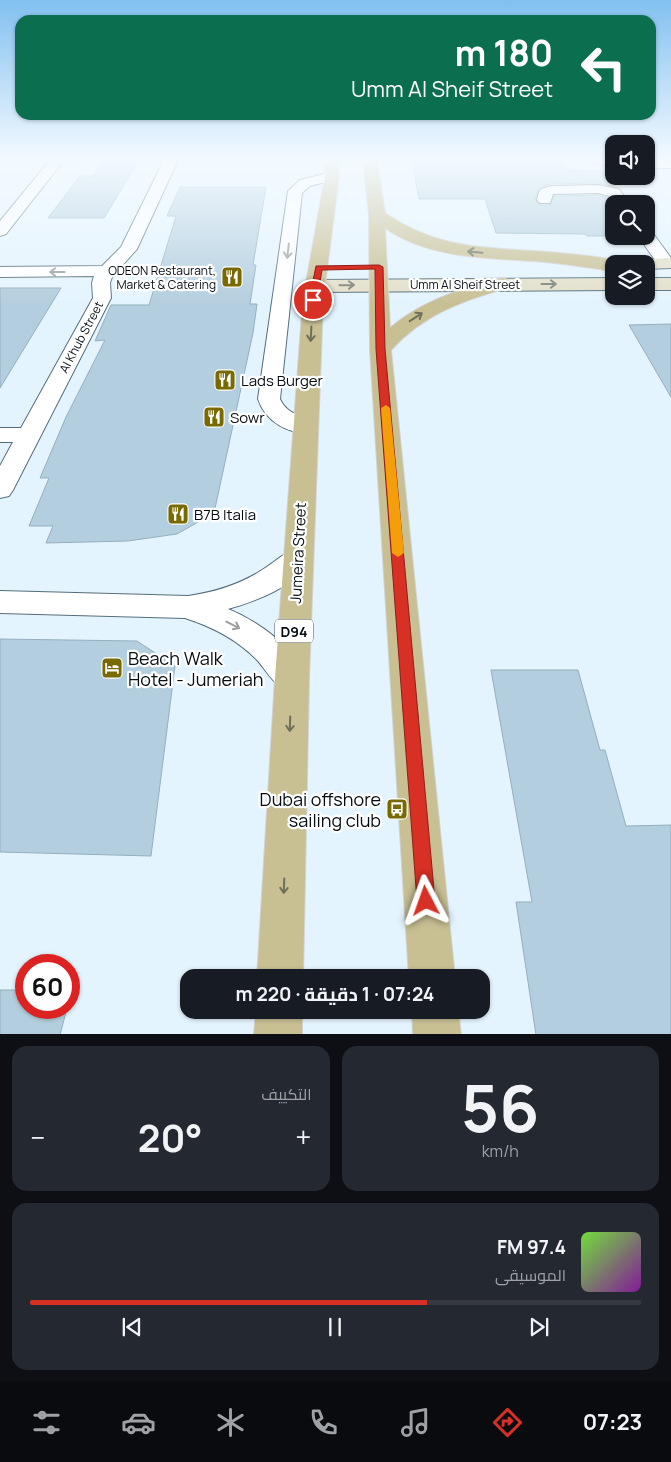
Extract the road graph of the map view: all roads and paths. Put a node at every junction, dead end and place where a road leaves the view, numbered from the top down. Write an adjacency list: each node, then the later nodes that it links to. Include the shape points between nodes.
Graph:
1 (19, 208): 7 (street)
2 (148, 208): 14 (street, via 128,249)
3 (293, 208): 24 (street, one-way to 24, via 269,399 278,415)
4 (329, 208): 19 (main road, Jumeira Street / D94)
5 (376, 208): 6 (main road)
6 (377, 215): 13 (main road, one-way to 6, via 561,258 449,248 417,240); 17 (main road)
7 (0, 232)
8 (653, 245): 9 (street)
9 (668, 263): 10 (main road)
10 (655, 264)
11 (398, 267): 17 (main road, Umm Al Sheif Street)
12 (456, 267): 16 (main road, Umm Al Sheif Street)
13 (605, 270)
14 (106, 271): 15 (street, one-way to 15); 26 (street, Al Khub Street, via 101,283 102,298)
15 (0, 272)
16 (605, 272)
17 (373, 273): 19 (main road, Umm Al Sheif Street, one-way to 17); 20 (main road, Umm Al Sheif Street); 23 (main road)
18 (605, 273): 20 (main road, Umm Al Sheif Street, one-way to 18)
19 (323, 274): 24 (main road, Jumeira Street / D94, one-way to 24)
20 (501, 284): 23 (main road, one-way to 20, via 396,331 441,303)
21 (655, 284): 22 (main road)
22 (671, 284)
23 (380, 349): 33 (main road)
24 (305, 426): 28 (main road, Jumeira Street / D94)
25 (0, 435): 26 (street)
26 (29, 435): 27 (street, Al Khub Street)
27 (0, 490)
28 (298, 558): 30 (street, via 260,586 235,597); 31 (main road, Jumeira Street / D94)
29 (0, 602): 30 (street)
30 (188, 607): 31 (street, one-way to 31, via 237,626 258,640)
31 (292, 678): 32 (main road, Jumeira Street / D94, one-way to 32)
32 (280, 969)
33 (431, 969)
34 (279, 1019): 36 (main road)
35 (436, 1019): 37 (main road)
36 (278, 1034)
37 (437, 1034)

